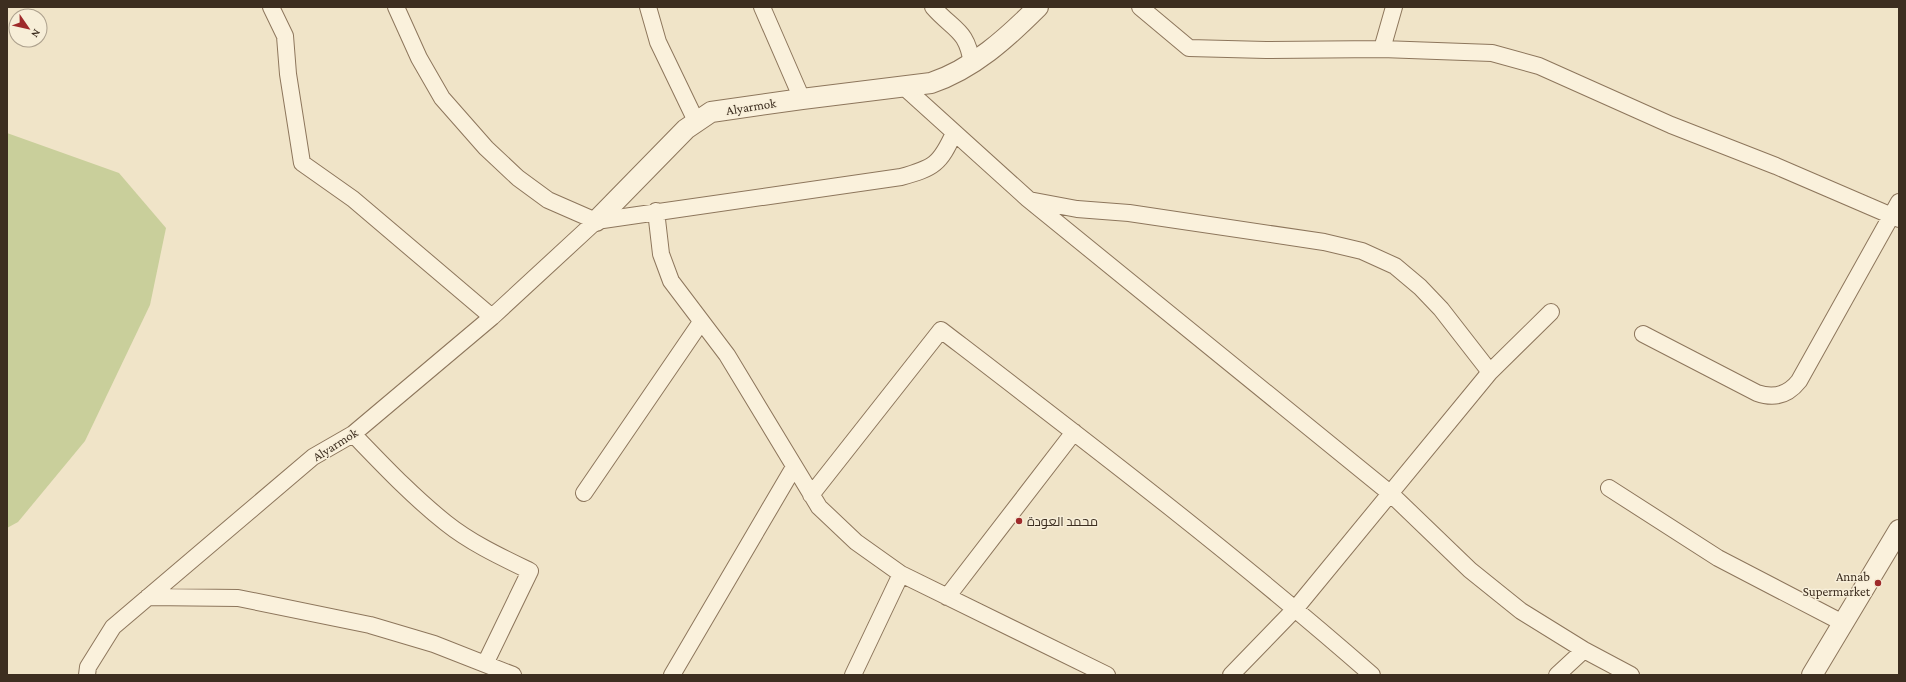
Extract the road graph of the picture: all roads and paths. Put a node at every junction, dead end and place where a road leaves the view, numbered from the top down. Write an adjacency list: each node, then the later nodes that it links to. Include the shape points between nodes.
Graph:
1 (271, 7): 20 (street, via 285,36 288,74 302,163 353,199)
2 (396, 7): 18 (street, via 419,58 442,98 486,148 518,178 548,200)
3 (648, 7): 13 (street, via 658,42)
4 (762, 7): 12 (street)
5 (933, 7): 10 (street, via 962,33 970,47)
6 (1038, 7): 10 (street, Alyarmok, via 1012,34)
7 (1140, 7): 9 (street, via 1189,48)
8 (1394, 7): 9 (street)
9 (1382, 49): 17 (street, via 1492,53 1539,66 1671,125)
10 (972, 64): 11 (street, Alyarmok, via 931,83)
11 (903, 86): 12 (street, Alyarmok); 14 (street)
12 (802, 98): 13 (street, Alyarmok, via 711,112)
13 (696, 121): 18 (street, Alyarmok)
14 (954, 132): 15 (street); 16 (street, via 946,151 937,162 924,171 907,176)
15 (1028, 199): 23 (street, via 1077,209 1129,213 1324,242 1362,252 1395,266 1420,287); 29 (street)
16 (656, 211): 18 (street); 21 (street, via 665,267 671,281)
17 (1897, 212): 22 (street, via 1799,381 1786,393 1775,396 1757,393)
18 (596, 221): 20 (street, Alyarmok)
19 (1551, 312): 23 (street)
20 (492, 317): 25 (street, Alyarmok)
21 (701, 322): 26 (street, via 726,356); 28 (street)
22 (1643, 334)
23 (1490, 372): 29 (street)
24 (1074, 432): 30 (street, via 941,330); 34 (street); 35 (street)
25 (353, 434): 33 (street, Alyarmok, via 313,457); 38 (street, via 446,524 480,546 530,571)
26 (794, 467): 30 (street); 41 (street)
27 (1609, 488): 36 (street, via 1718,558)
28 (584, 493)
29 (1391, 494): 35 (street); 37 (street, via 1470,570 1521,611)
30 (811, 495): 32 (street, via 819,508 856,542)
31 (1899, 530): 36 (street)
32 (901, 574): 34 (street); 42 (street)
33 (148, 597): 38 (street, via 246,599 370,625 434,644); 39 (street, Alyarmok, via 113,628 88,667)
34 (947, 597): 43 (street)
35 (1296, 608): 44 (street); 45 (street)
36 (1843, 623): 48 (street)
37 (1584, 650): 46 (street); 47 (street)
38 (485, 664): 40 (street)
39 (87, 675)
40 (513, 675)
41 (672, 675)
42 (853, 675)
43 (1107, 675)
44 (1231, 675)
45 (1372, 675)
46 (1557, 675)
47 (1631, 675)
48 (1812, 675)

